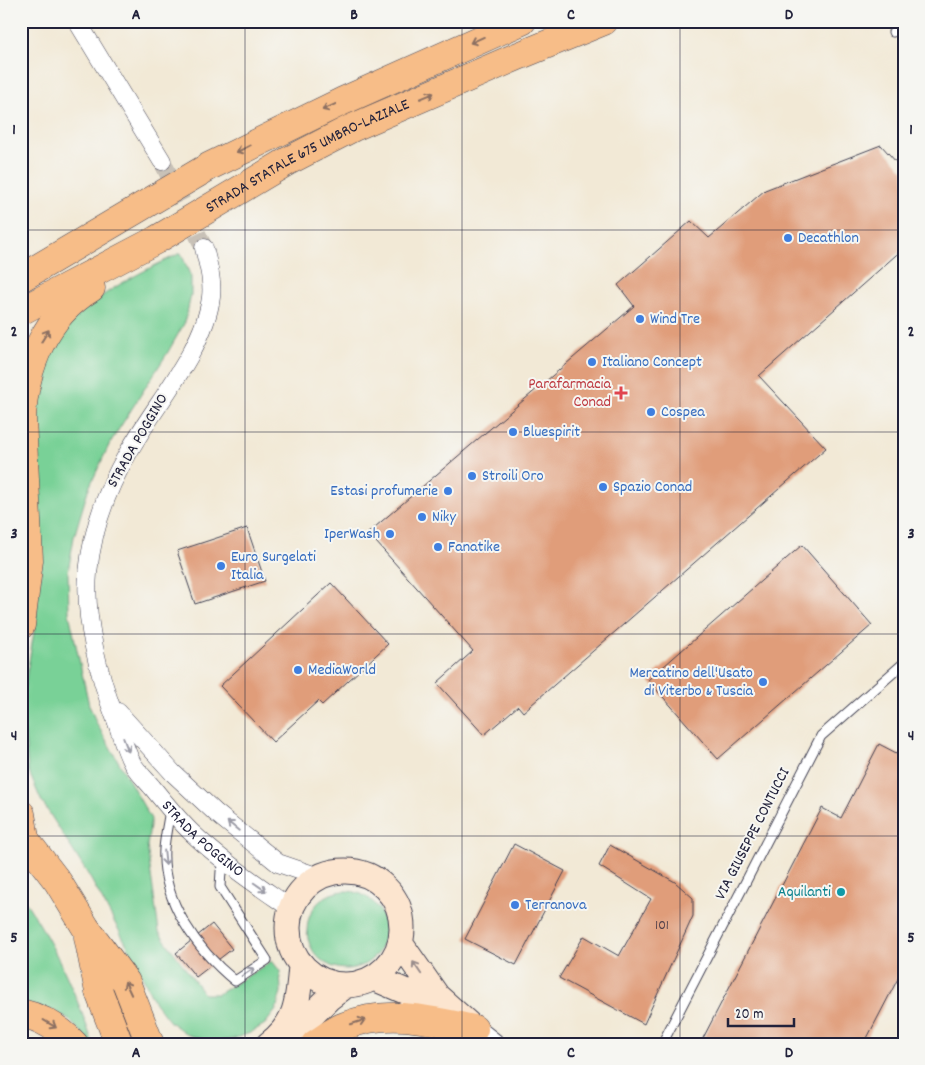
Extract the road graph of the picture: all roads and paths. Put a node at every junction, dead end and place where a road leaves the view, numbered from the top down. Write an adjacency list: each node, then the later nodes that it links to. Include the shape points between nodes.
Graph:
1 (77, 21): 6 (street)
2 (522, 21): 7 (main road, STRADA STATALE 675 UMBRO-LAZIALE, one-way to 7, via 276,132)
3 (604, 21): 8 (main road, STRADA STATALE 675 UMBRO-LAZIALE, one-way to 3, via 288,161 352,128)
4 (901, 21): 5 (lane)
5 (893, 32)
6 (162, 161)
7 (210, 166): 10 (main road, via 46,256); 11 (main road, STRADA STATALE 675 UMBRO-LAZIALE)
8 (156, 240): 12 (main road, STRADA STATALE 675 UMBRO-LAZIALE); 13 (main road, one-way to 8, via 29,560 22,412 32,359 53,322 68,306)
9 (204, 248): 15 (street, STRADA POGGINO, via 210,270 211,297 203,329 127,453 106,496 94,542 88,574 89,612)
10 (21, 266)
11 (21, 278)
12 (21, 311)
13 (21, 624)
14 (904, 664): 34 (lane, VIA GIUSEPPE CONTUCCI, via 821,736)
15 (108, 700): 16 (street, STRADA POGGINO, one-way to 16, via 132,763); 19 (street, STRADA POGGINO, one-way to 15, via 278,863 216,813 173,773)
16 (170, 810): 18 (street, STRADA POGGINO, via 191,832); 18 (lane, one-way to 18, via 164,850 169,890 184,925 218,968 235,982 267,960 220,888 221,871)
17 (22, 829): 21 (main road)
18 (232, 865): 20 (street, STRADA POGGINO, one-way to 20)
19 (318, 877): 20 (main road, via 302,890); 22 (main road, via 337,871 356,872 374,879 388,890 398,906 402,924)
20 (290, 908): 23 (main road, via 287,928 291,948)
21 (86, 928): 28 (main road, one-way to 21, via 126,982); 30 (main road, via 99,992)
22 (400, 943): 24 (main road, via 390,963); 27 (main road, one-way to 22, via 437,996)
23 (302, 966): 25 (main road, via 312,976); 31 (main road, via 292,1018 286,1029)
24 (374, 978): 25 (main road); 27 (main road, via 423,999)
25 (345, 986): 32 (main road)
26 (21, 1013): 29 (main road, one-way to 29, via 51,1024)
27 (483, 1036): 33 (main road, one-way to 27, via 344,1026 371,1018 398,1016)
28 (155, 1040)
29 (74, 1044)
30 (119, 1044)
31 (269, 1044)
32 (284, 1044)
33 (315, 1044)
34 (662, 1044)

